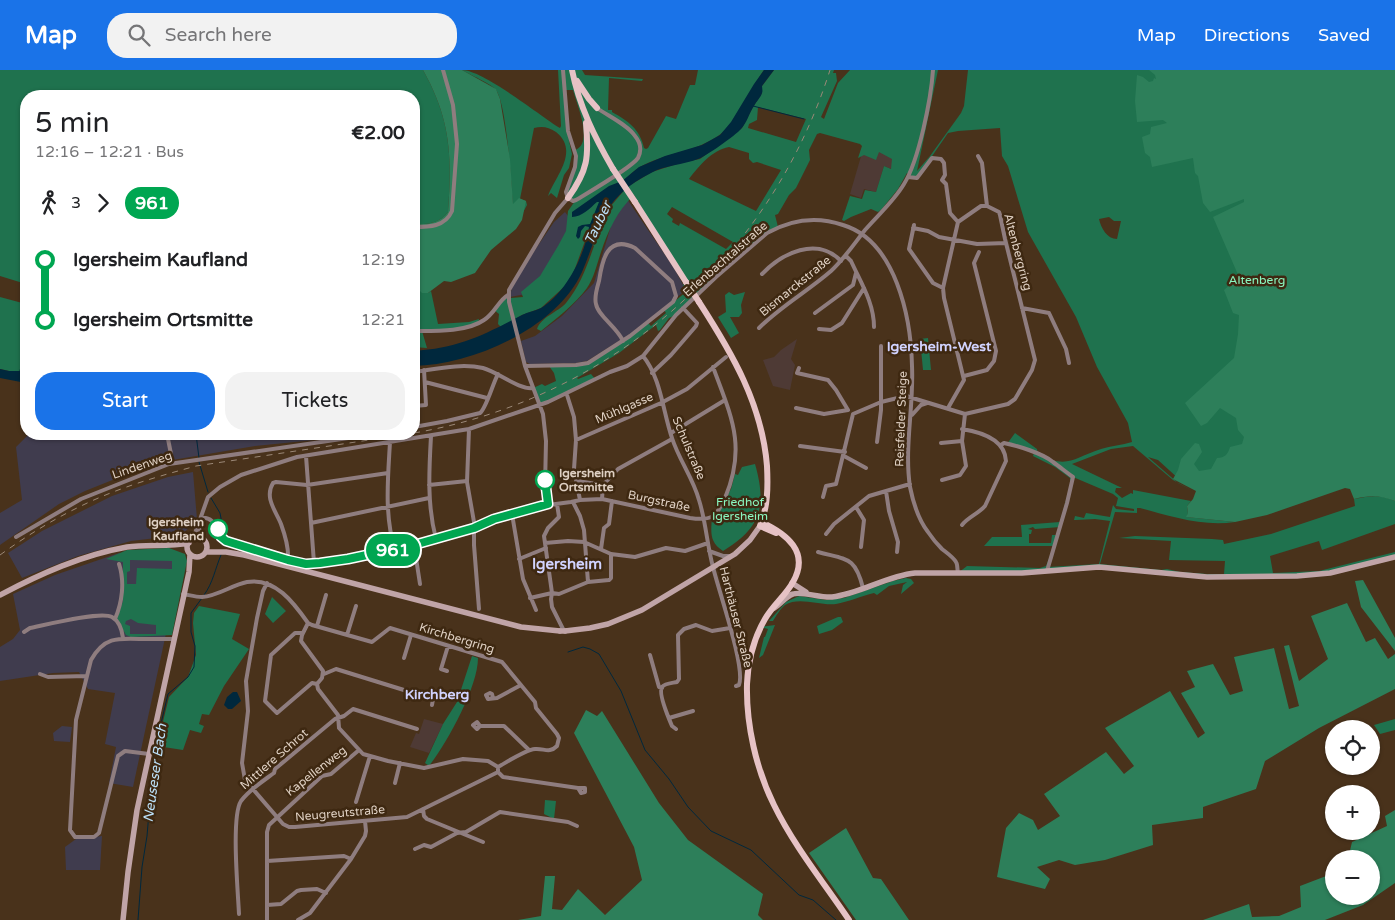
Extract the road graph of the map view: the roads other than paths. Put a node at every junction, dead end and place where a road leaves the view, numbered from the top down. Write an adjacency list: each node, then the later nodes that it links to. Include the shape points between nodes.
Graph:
1 (443, 70): 12 (street, via 452,104 457,144 452,212 440,224)
2 (563, 70): 9 (street, via 568,131 576,156 566,192)
3 (933, 70): 8 (street, via 916,155)
4 (572, 72): 5 (main road); 6 (main road)
5 (597, 108): 9 (street, via 634,134 640,144 639,155 625,169 576,200)
6 (586, 117): 9 (main road, via 588,160); 33 (main road, bridge, via 613,169)
7 (978, 156): 10 (street, via 982,163)
8 (908, 177): 11 (street, via 916,178 932,158 941,159 950,213); 13 (street)
9 (568, 198): 23 (street, via 533,248)
10 (987, 206): 11 (street, Altenbergring, via 975,209); 15 (street, Altenbergring, via 999,212)
11 (958, 222): 14 (street)
12 (420, 226)
13 (862, 234): 17 (street, Bismarckstraße); 24 (street, Erlenbachtalstraße, via 851,227 821,219 799,220 777,227); 48 (street, Reisfelder Steige, via 885,258 897,283 909,335)
14 (954, 240): 15 (street); 22 (street); 22 (street, via 913,227 910,249 933,283)
15 (1006, 243): 25 (street, Altenbergring)
16 (978, 252): 43 (street, via 974,264 996,351 987,370)
17 (846, 256): 18 (street, Bismarckstraße); 19 (street)
18 (841, 261): 20 (street, via 829,252 811,248 784,256); 28 (street, Bismarckstraße)
19 (856, 272): 21 (street); 26 (street, via 853,285)
20 (762, 274)
21 (864, 288): 27 (street, via 871,304); 29 (street, via 842,323 831,330)
22 (943, 288): 43 (street)
23 (508, 295): 30 (street, via 478,324); 36 (street)
24 (683, 308): 34 (street, Erlenbachtalstraße); 41 (street, via 695,320 696,326)
25 (1022, 308): 35 (street, via 1049,313); 59 (street, Altenbergring, via 1035,360 1032,370 1012,402)
26 (815, 313)
27 (874, 327)
28 (760, 328)
29 (819, 329)
30 (420, 331)
31 (623, 341): 31 (street, via 670,305 676,290 672,282 635,248 621,244 610,248 602,260 596,304 600,314 614,326); 36 (street, via 582,364)
32 (881, 346): 50 (street)
33 (730, 355): 37 (street, Mühlgasse); 105 (main road, via 752,398 765,448 767,495)
34 (643, 356): 41 (street, Schulstraße); 46 (street)
35 (1069, 363)
36 (525, 366): 45 (street)
37 (713, 367): 49 (street); 52 (street, Mühlgasse, via 687,389)
38 (799, 368): 57 (street, via 798,373 828,380)
39 (424, 370): 40 (street); 42 (street, via 468,366 486,368); 44 (street)
40 (420, 371)
41 (652, 373): 52 (street, Schulstraße)
42 (498, 374): 45 (street); 47 (street)
43 (964, 376): 56 (street)
44 (426, 382): 47 (street); 54 (street, via 426,405)
45 (533, 388): 53 (street)
46 (567, 394): 53 (street); 71 (street, via 574,416)
47 (487, 398): 61 (street, via 484,411 480,413)
48 (912, 398): 50 (street, via 906,396); 51 (street); 60 (street, Reisfelder Steige)
49 (725, 400): 64 (street); 103 (street, via 736,439 734,465 723,502 715,515)
50 (881, 402): 58 (street); 73 (street)
51 (928, 402): 56 (street); 60 (street)
52 (662, 403): 64 (street, Schulstraße); 71 (street, Mühlgasse)
53 (540, 405): 62 (street); 97 (street, via 545,423)
54 (420, 406)
55 (796, 408): 57 (street, via 824,414)
56 (948, 408): 59 (street)
57 (848, 410): 58 (street)
58 (853, 414): 78 (street)
59 (965, 414): 63 (street)
60 (911, 417): 86 (street, Reisfelder Steige)
61 (420, 426)
62 (469, 429): 65 (street); 84 (street)
63 (962, 429): 75 (street); 76 (street, via 976,431)
64 (670, 434): 67 (street, Schulstraße)
65 (431, 436): 66 (street); 88 (street)
66 (420, 438)
67 (672, 439): 89 (street, via 618,469); 103 (street, Schulstraße, via 695,487)
68 (168, 440): 80 (street)
69 (334, 440): 80 (street, Lindenweg)
70 (404, 440): 72 (street)
71 (576, 440): 85 (street, via 574,468)
72 (390, 442): 79 (street); 82 (street)
73 (877, 442)
74 (941, 442): 75 (street)
75 (962, 442): 83 (street, via 966,466 963,472)
76 (1001, 445): 106 (street, via 1006,461 985,506); 139 (street, via 1016,446 1044,457 1073,477)
77 (800, 446): 78 (street)
78 (844, 454): 81 (street); 91 (street, via 836,484 826,486)
79 (306, 456): 87 (street); 102 (street, via 241,475 220,487 208,497)
80 (170, 464): 112 (street, Lindenweg, via 81,499)
81 (866, 468)
82 (388, 473): 87 (street); 99 (street)
83 (942, 480)
84 (467, 481): 88 (street); 107 (street)
85 (577, 481): 89 (street); 94 (street)
86 (910, 484): 90 (street); 141 (street, Reisfelder Steige, via 923,525 955,560)
87 (307, 485): 104 (street); 135 (street, via 276,482 269,491 281,523)
88 (429, 485): 92 (street)
89 (603, 485): 93 (street)
90 (886, 491): 100 (street, via 869,496); 129 (street)
91 (823, 496)
92 (429, 498): 99 (street); 114 (street)
93 (602, 498): 94 (street, Burgstraße); 95 (street, Burgstraße)
94 (580, 500): 96 (street, Burgstraße)
95 (612, 501): 103 (street, Burgstraße); 124 (street)
96 (573, 502): 98 (street, Burgstraße); 116 (street, via 581,518)
97 (548, 504): 98 (street, Burgstraße); 101 (street, Burgstraße)
98 (558, 504): 117 (street, via 559,517 545,533)
99 (388, 506): 104 (street); 125 (street)
100 (856, 507): 109 (street); 121 (street, via 864,520)
101 (512, 514): 107 (street, Burgstraße); 134 (street)
102 (200, 520): 113 (street); 115 (street); 135 (street, Burgstraße, via 208,518 215,523 226,541)
103 (704, 520): 118 (street, Harthäuser Straße)
104 (311, 523): 136 (street)
105 (761, 524): 108 (main road); 110 (street); 111 (main road)
106 (962, 525)
107 (474, 528): 114 (street, Burgstraße); 155 (street)
108 (769, 531): 110 (street); 111 (main road)
109 (826, 534)
110 (753, 536): 131 (street)
111 (786, 536): 145 (main road, via 798,554 798,571)
112 (16, 537)
113 (201, 538): 115 (street); 123 (street)
114 (436, 539): 120 (street, Burgstraße)
115 (191, 541): 119 (street); 127 (street)
116 (584, 542): 117 (street); 124 (street); 142 (street)
117 (545, 543): 122 (street)
118 (708, 543): 126 (street, Harthäuser Straße); 130 (street, via 685,551 664,548 640,557)
119 (174, 545): 127 (street); 150 (street, via 126,548 83,558)
120 (414, 545): 125 (street, Burgstraße); 144 (street)
121 (861, 547)
122 (546, 548): 134 (street); 147 (street)
123 (206, 549): 132 (street, via 202,556); 162 (street, via 244,555 521,628)
124 (601, 549): 130 (street)
125 (395, 550): 136 (street, Burgstraße)
126 (709, 551): 131 (street, Harthäuser Straße); 138 (street, Harthäuser Straße)
127 (189, 552): 132 (street); 140 (street)
128 (818, 552): 146 (street, via 852,563 858,569)
129 (898, 552)
130 (611, 554): 142 (street, via 611,578)
131 (732, 556): 138 (street)
132 (197, 557): 140 (street)
133 (1395, 557): 139 (street, via 1330,573 1297,576 1207,577 1099,567)
134 (519, 558): 153 (street)
135 (288, 560): 136 (street, Burgstraße)
136 (314, 563)
137 (119, 564): 158 (street, via 122,600)
138 (713, 567): 161 (street, Harthäuser Straße); 162 (street, via 626,618 590,628)
139 (1046, 571): 141 (street)
140 (189, 572): 149 (street)
141 (958, 573): 146 (street, via 910,573)
142 (588, 582): 147 (street, via 569,591)
143 (267, 584): 149 (street, via 246,582 202,597); 159 (street, via 281,591); 196 (street, Neugreutstraße, via 246,681 248,711 242,763 245,780)
144 (420, 584)
145 (791, 585): 148 (street); 151 (street); 157 (main road)
146 (863, 588): 151 (street, via 830,597)
147 (552, 593): 153 (street); 162 (street, via 552,606)
148 (799, 593): 151 (street); 157 (street, via 792,594)
149 (183, 594): 168 (street)
150 (0, 595)
151 (815, 595)
152 (326, 596): 160 (street)
153 (530, 598): 156 (street)
154 (356, 606): 165 (street)
155 (479, 609)
156 (536, 610)
157 (771, 610): 213 (main road, via 759,630 747,684 754,750 773,804)
158 (115, 619): 163 (street, via 96,616 30,628); 167 (street)
159 (308, 623): 160 (street, Kirchbergring); 164 (street)
160 (317, 626): 165 (street, Kirchbergring)
161 (730, 628): 178 (street, Harthäuser Straße, via 741,682); 179 (street, via 712,631 696,625 679,631 679,679)
162 (563, 631)
163 (24, 632)
164 (303, 633): 174 (street, via 303,645); 176 (street, via 295,633 271,654 264,701 277,713 312,683)
165 (347, 635): 166 (street, Kirchbergring, via 372,642 390,628)
166 (410, 635): 169 (street, Kirchbergring); 171 (street)
167 (123, 638): 168 (street); 175 (street, via 104,643 96,651)
168 (173, 640): 190 (street)
169 (448, 646): 172 (street, via 441,669); 177 (street, Kirchbergring, via 502,662)
170 (650, 655): 179 (street, via 658,687)
171 (404, 658)
172 (447, 671)
173 (40, 674): 175 (street, via 48,677)
174 (324, 674): 176 (street); 181 (street, via 336,669 433,698)
175 (86, 676): 190 (street, via 76,720 70,830 75,837 94,837 99,833 118,756 125,751)
176 (317, 684): 183 (street, via 336,710)
177 (521, 685): 180 (street); 189 (street, Kirchbergring, via 559,738 552,750)
178 (736, 686)
179 (662, 688): 184 (street)
180 (492, 698)
181 (432, 705)
182 (693, 711): 184 (street)
183 (338, 718): 186 (street, Mittlere Schrot, via 353,709); 188 (street, via 339,728); 196 (street, Mittlere Schrot)
184 (669, 718): 187 (street)
185 (480, 726): 189 (street, via 504,726)
186 (417, 729)
187 (676, 729)
188 (359, 750): 191 (street); 199 (street, Kapellenweg, via 331,774 322,776)
189 (529, 750): 193 (street, Kirchbergring)
190 (149, 754): 210 (street, via 131,842)
191 (370, 756): 192 (street); 197 (street)
192 (400, 763): 193 (street, via 427,768 470,759 488,761); 194 (street)
193 (498, 769): 195 (street, via 503,777); 198 (street, Neugreutstraße)
194 (395, 782)
195 (578, 788)
196 (253, 790): 199 (street, Neugreutstraße); 209 (street, Mittlere Schrot, via 242,800 237,812)
197 (356, 802)
198 (423, 810): 200 (street, Neugreutstraße, via 407,817); 202 (street, via 427,819)
199 (276, 817): 200 (street, Neugreutstraße, via 288,827 295,828); 206 (street, Kapellenweg, via 267,829)
200 (365, 821): 205 (street, via 365,836)
201 (577, 826): 202 (street, via 500,812)
202 (462, 833): 203 (street); 204 (street, via 431,847 424,845)
203 (483, 842)
204 (415, 850)
205 (351, 858): 206 (street); 207 (street)
206 (267, 861): 208 (street, Kapellenweg)
207 (326, 893): 208 (street, via 317,889 296,891 281,904); 212 (street, via 310,913)
208 (267, 905): 211 (street, Kapellenweg)
209 (238, 914)
210 (123, 920)
211 (267, 920)
212 (298, 920)
213 (849, 920)

